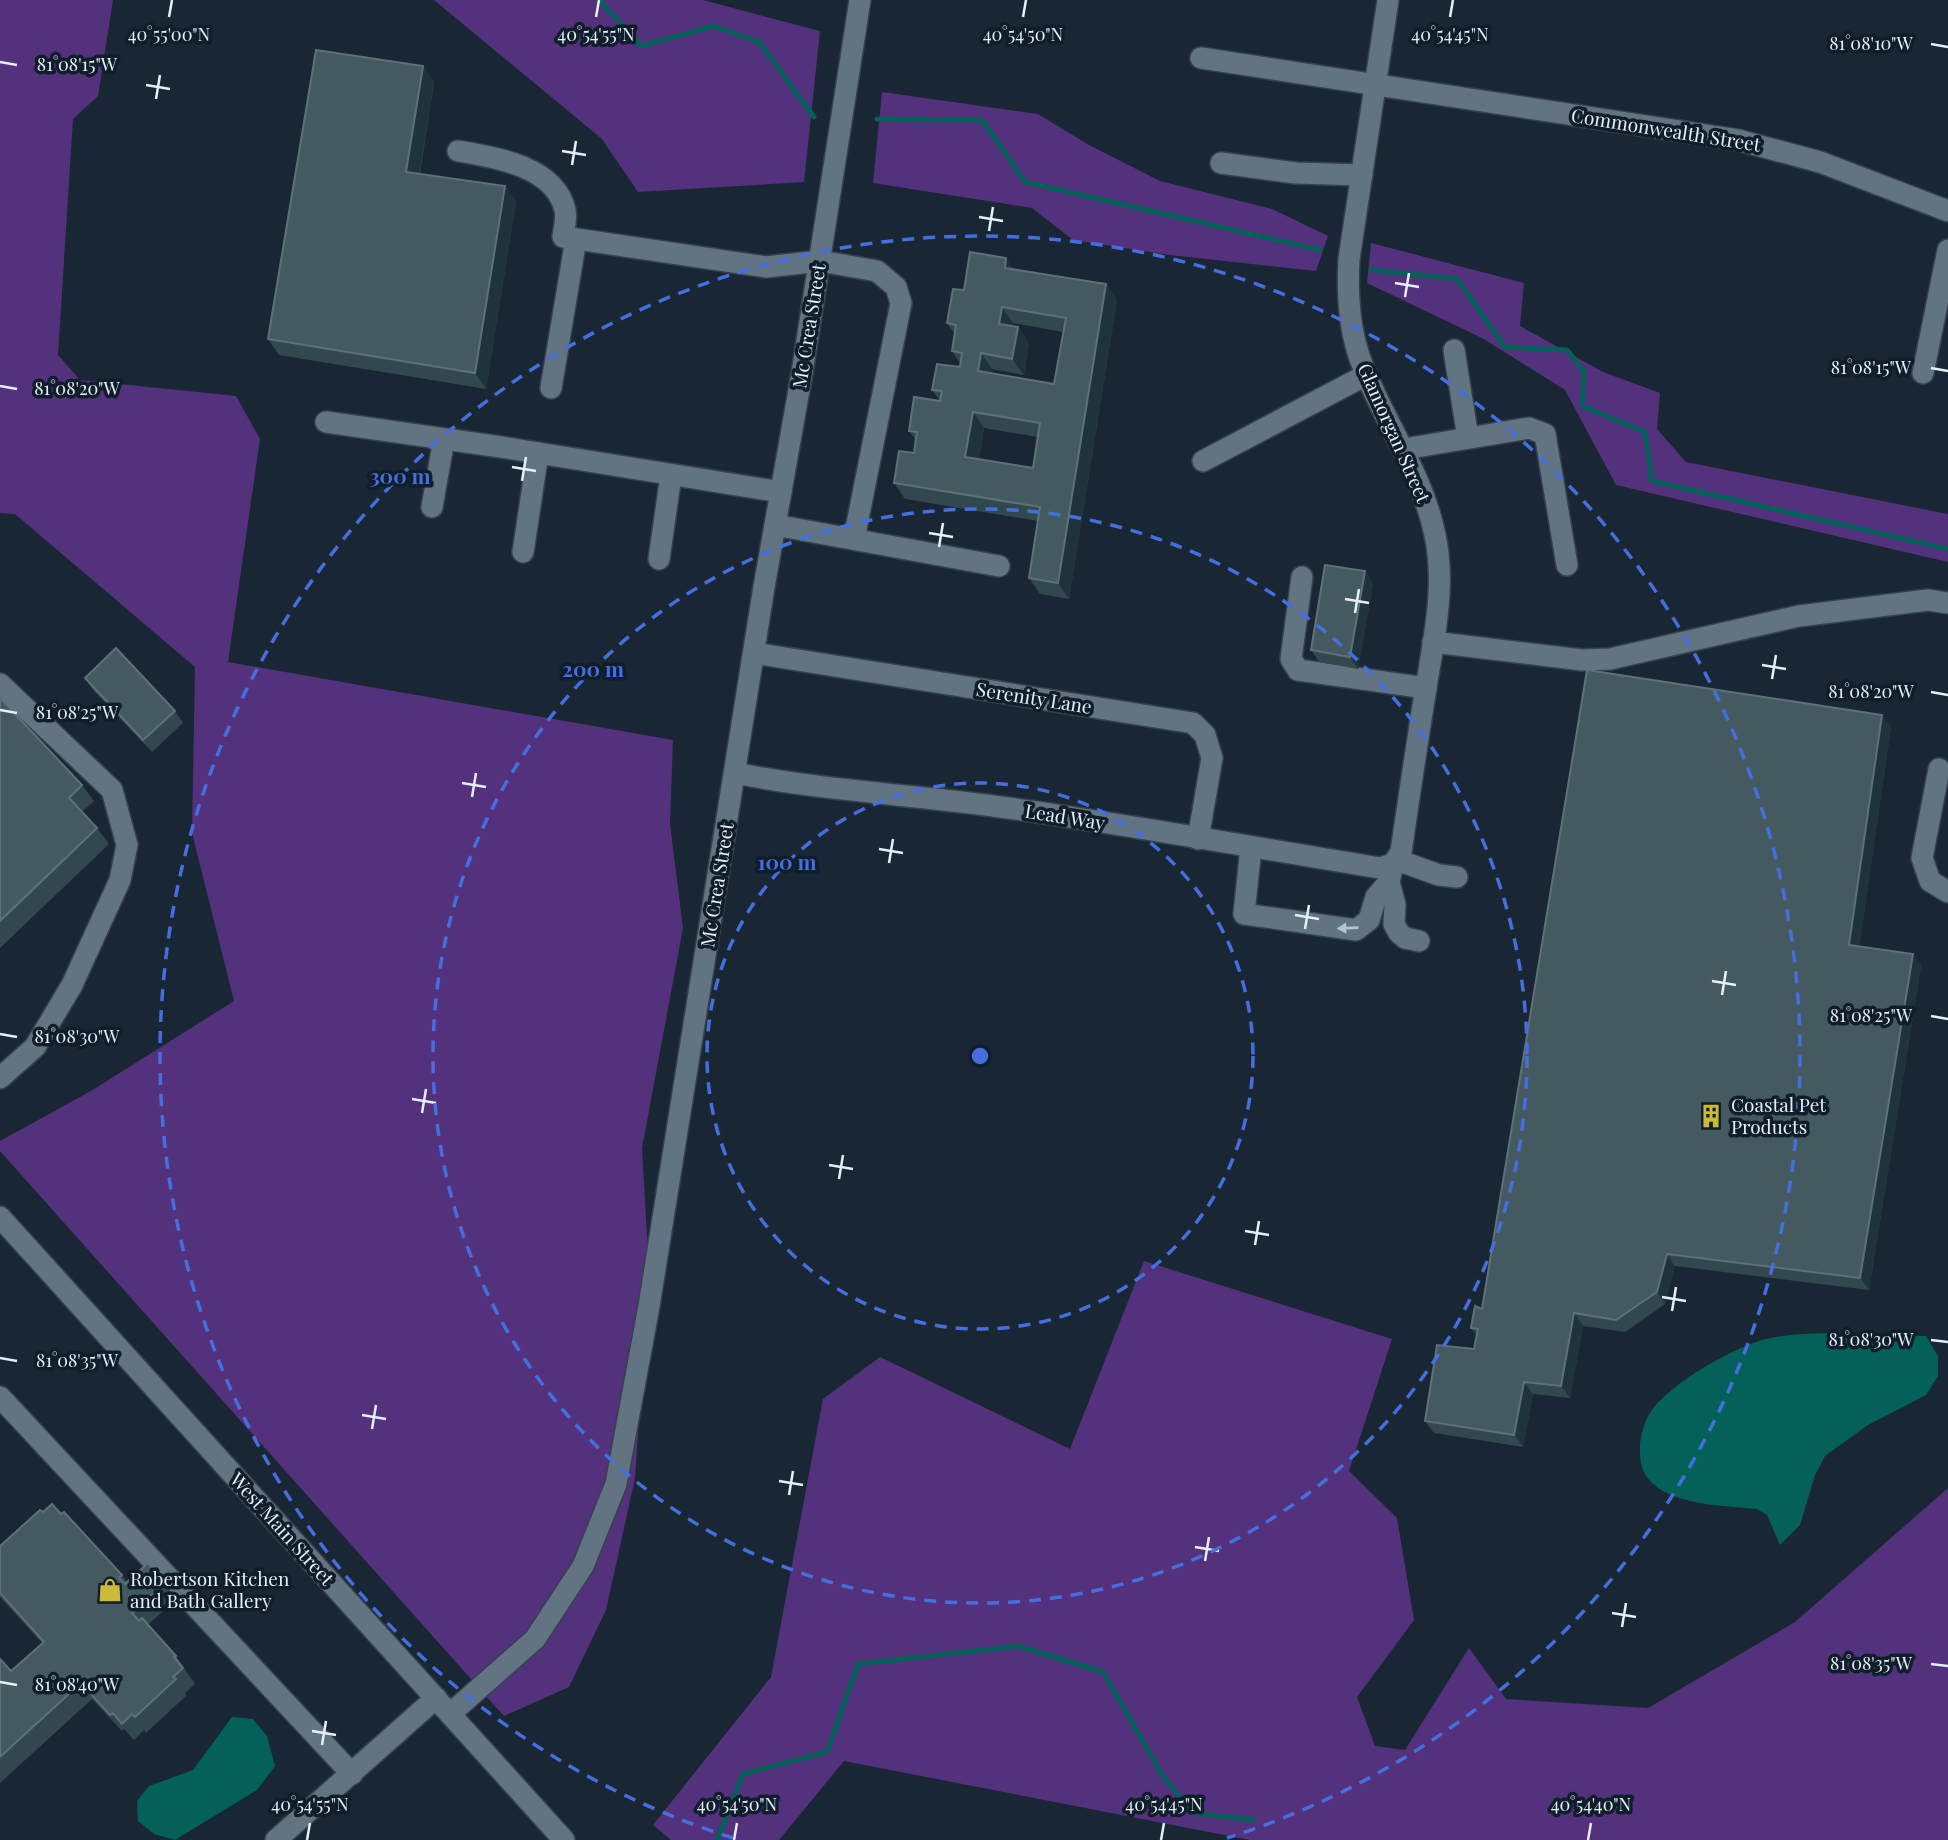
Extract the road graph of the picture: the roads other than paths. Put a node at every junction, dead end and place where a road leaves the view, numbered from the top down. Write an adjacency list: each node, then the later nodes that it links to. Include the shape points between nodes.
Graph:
1 (860, 0): 11 (street, Mc Crea Street)
2 (1388, 0): 4 (street, Glamorgan Street)
3 (1201, 58): 4 (street, Commonwealth Street)
4 (1375, 83): 7 (street, Glamorgan Street); 8 (street, Commonwealth Street, via 1738,140 1820,162)
5 (458, 151): 9 (street, via 504,159 531,170 558,193 566,212 563,237)
6 (1221, 163): 7 (street, via 1296,173)
7 (1362, 174): 14 (street, Glamorgan Street, via 1349,259 1348,300 1352,333)
8 (1948, 211)
9 (576, 239): 11 (street, via 765,267); 15 (street)
10 (1948, 250): 13 (street)
11 (820, 261): 23 (street, Mc Crea Street); 26 (street, via 877,271 895,287 901,303)
12 (1454, 350): 17 (street)
13 (1923, 373)
14 (1366, 375): 19 (street, Glamorgan Street); 21 (street)
15 (551, 388)
16 (326, 422): 18 (street)
17 (1468, 438): 19 (street); 29 (street, via 1529,428 1545,434)
18 (444, 439): 20 (street); 24 (street)
19 (1404, 449): 33 (street, Glamorgan Street, via 1423,490 1436,537 1439,583)
20 (538, 453): 22 (street); 27 (street)
21 (1203, 461)
22 (671, 475): 23 (street); 28 (street)
23 (781, 492): 25 (street, Mc Crea Street)
24 (432, 507)
25 (775, 524): 26 (street); 34 (street, Mc Crea Street)
26 (854, 539): 30 (street)
27 (523, 552)
28 (659, 559)
29 (1567, 565)
30 (999, 566)
31 (1302, 577): 36 (street, via 1291,659 1298,670)
32 (1948, 603): 33 (street, via 1928,600 1799,616 1610,659 1582,660)
33 (1433, 642): 36 (street, Glamorgan Street)
34 (754, 653): 38 (street, Mc Crea Street); 39 (street, Serenity Lane, via 1193,723 1205,735 1212,758)
35 (0, 684): 45 (street, via 112,790 127,845 120,880 72,985 35,1047)
36 (1426, 688): 41 (street, Glamorgan Street, via 1401,852)
37 (1939, 769): 43 (street, via 1922,858 1930,881)
38 (735, 773): 39 (street, Lead Way, via 836,790 1012,808); 48 (street, Mc Crea Street, via 616,1484 583,1566 535,1639)
39 (1198, 839): 40 (street, Lead Way)
40 (1251, 847): 41 (street, Lead Way); 41 (street, one-way to 40, via 1369,920 1356,930 1244,914)
41 (1393, 869): 42 (street); 44 (street, via 1396,928 1405,938)
42 (1457, 877)
43 (1948, 892)
44 (1419, 941)
45 (0, 1078)
46 (0, 1217): 48 (street, West Main Street)
47 (0, 1397): 49 (street)
48 (443, 1706): 49 (street, Mc Crea Street); 51 (street, West Main Street)
49 (352, 1774): 50 (street, Mc Crea Street)
50 (276, 1840)
51 (564, 1840)

